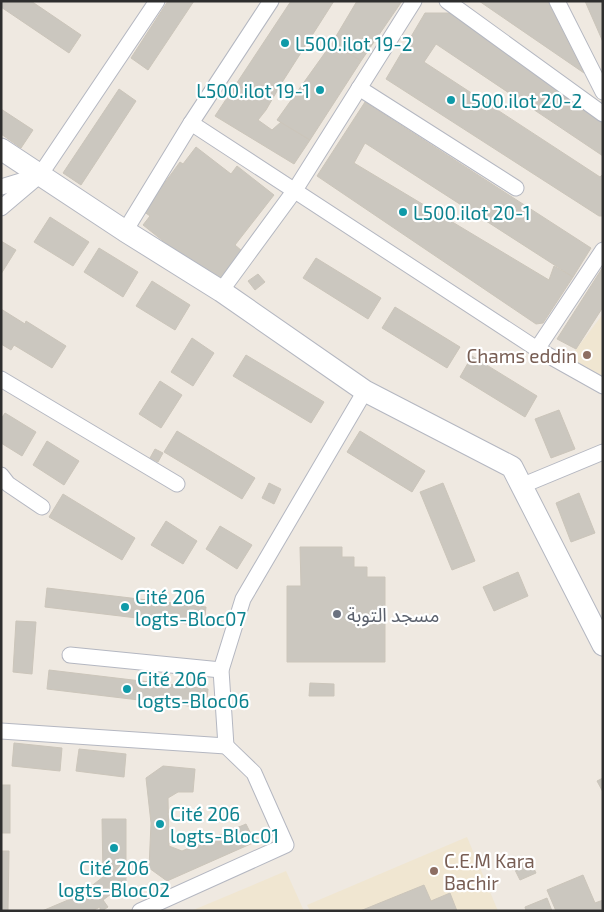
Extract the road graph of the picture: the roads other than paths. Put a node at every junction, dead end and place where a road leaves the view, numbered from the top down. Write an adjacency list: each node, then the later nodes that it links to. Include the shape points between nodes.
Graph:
1 (157, 1): 11 (street)
2 (271, 1): 9 (street)
3 (414, 1): 6 (street)
4 (447, 1): 8 (street)
5 (557, 1): 7 (street)
6 (359, 88): 13 (street); 14 (street)
7 (603, 92)
8 (603, 114)
9 (191, 123): 14 (street); 16 (street)
10 (1, 149): 11 (street)
11 (40, 175): 12 (street); 15 (street); 16 (street)
12 (1, 187)
13 (516, 188)
14 (295, 190): 18 (street); 19 (street)
15 (1, 208)
16 (125, 231): 18 (street)
17 (603, 250): 19 (street)
18 (221, 291): 22 (street)
19 (537, 349): 21 (street)
20 (1, 380): 25 (street)
21 (602, 386)
22 (366, 391): 26 (street, via 512,468); 30 (street, via 243,599)
23 (603, 452): 26 (street)
24 (1, 475): 27 (street, via 8,484)
25 (177, 484)
26 (521, 486): 28 (street)
27 (42, 507)
28 (603, 645)
29 (70, 655): 30 (street)
30 (221, 670): 32 (street)
31 (1, 731): 32 (street)
32 (226, 746): 33 (street, via 254,773 286,845)
33 (140, 911)

